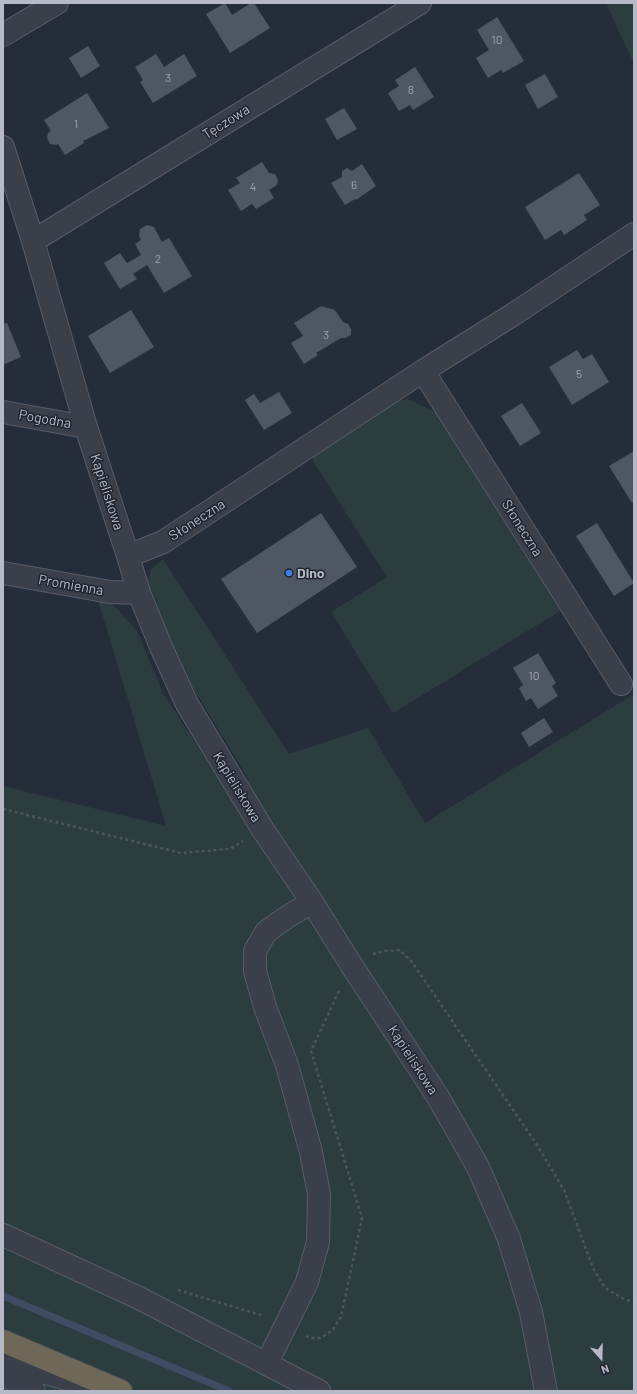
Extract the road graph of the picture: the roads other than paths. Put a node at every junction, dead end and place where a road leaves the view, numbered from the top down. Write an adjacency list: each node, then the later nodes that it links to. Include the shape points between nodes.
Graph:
1 (57, 3): 3 (street)
2 (420, 3): 6 (street, Tęczowa)
3 (3, 35)
4 (3, 147): 6 (street, Kąpieliskowa)
5 (634, 234): 7 (street, Słoneczna)
6 (33, 241): 9 (street, Kąpieliskowa)
7 (423, 372): 10 (street, Słoneczna, via 163,542); 13 (street, Słoneczna)
8 (3, 412): 9 (street, Pogodna)
9 (86, 427): 10 (street, Kąpieliskowa)
10 (128, 556): 12 (street, Kąpieliskowa)
11 (3, 573): 12 (street, Promienna, via 110,592)
12 (139, 593): 14 (street, Kąpieliskowa, via 187,704 263,830)
13 (621, 684)
14 (312, 902): 18 (street, via 266,932 255,951 255,971 265,1007 287,1065 311,1152 319,1194 318,1242 307,1282); 24 (street, Kąpieliskowa, via 438,1097 478,1167 509,1239 532,1312)
15 (3, 1235): 18 (street, via 140,1298)
16 (3, 1341): 22 (highway)
17 (3, 1361): 21 (street)
18 (267, 1363): 23 (street)
19 (3, 1374): 20 (street)
20 (34, 1391)
21 (109, 1391)
22 (121, 1391)
23 (319, 1391)
24 (546, 1391)

